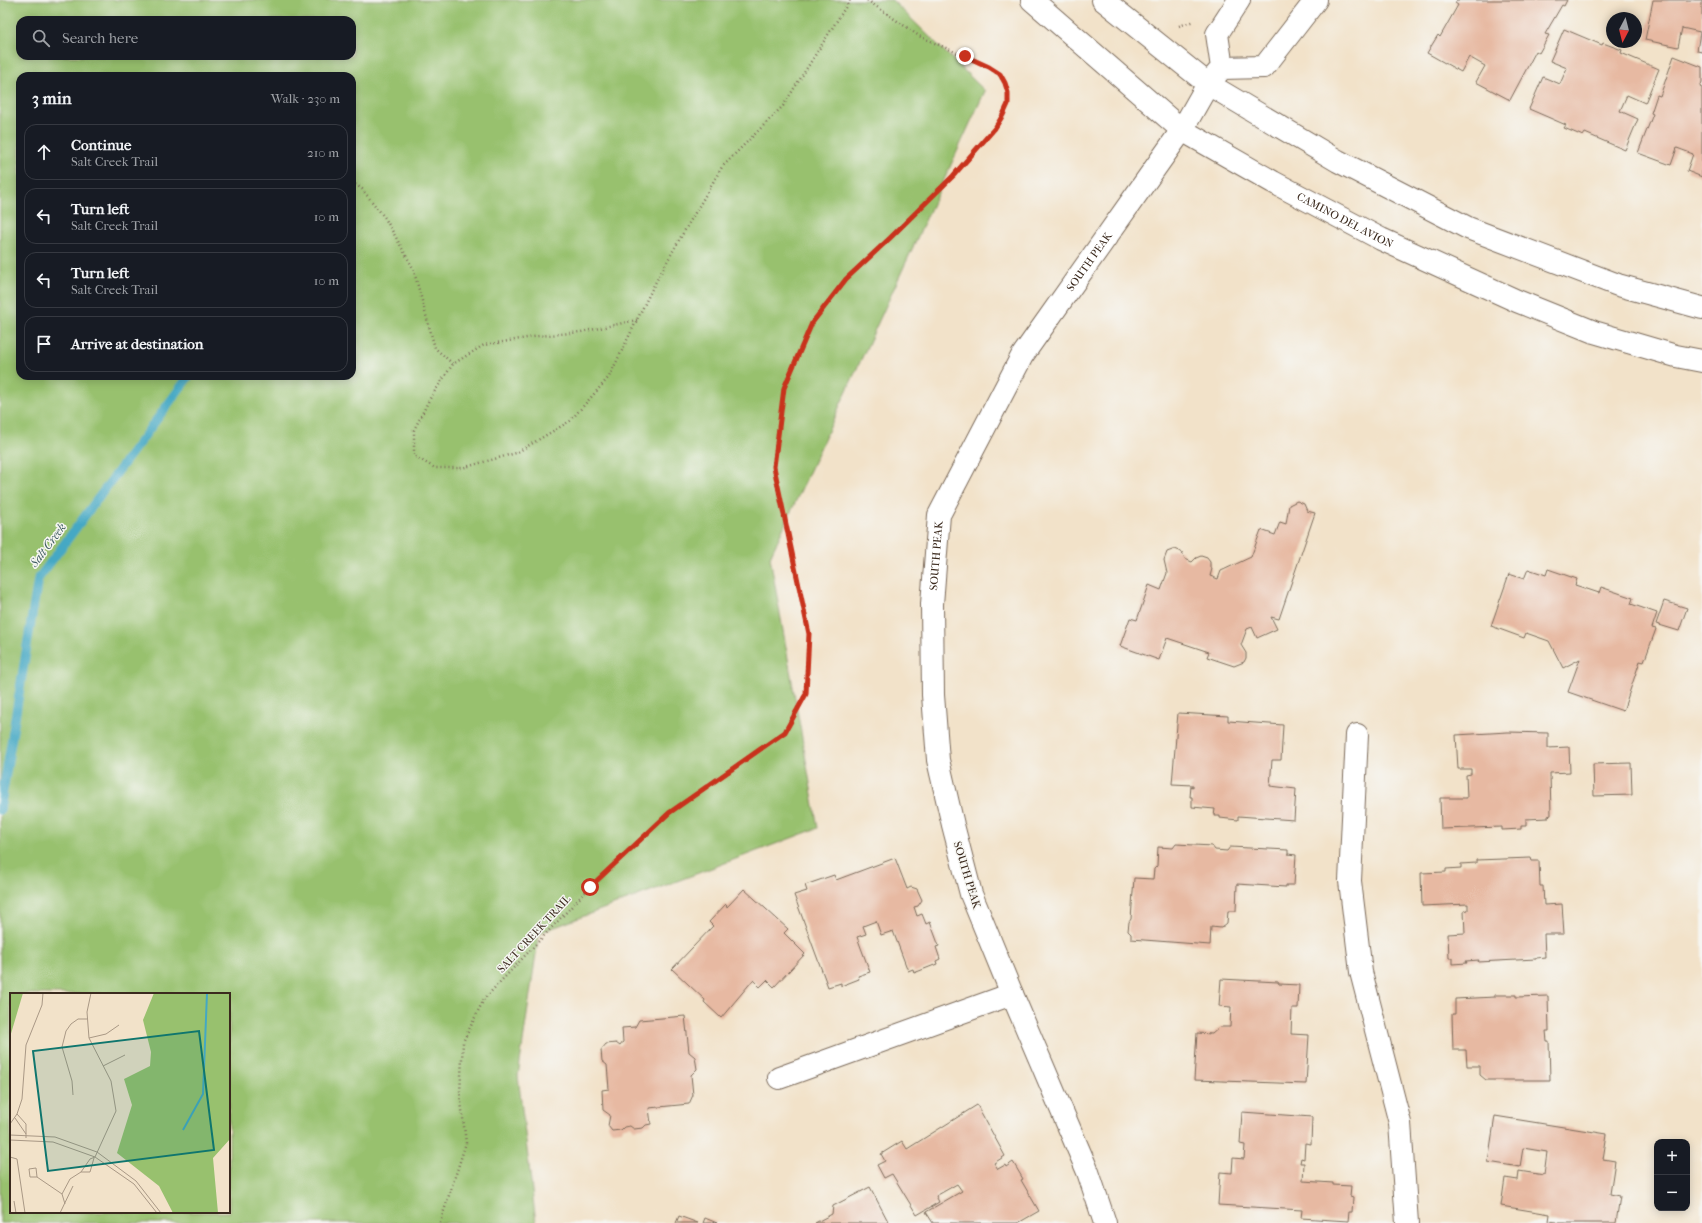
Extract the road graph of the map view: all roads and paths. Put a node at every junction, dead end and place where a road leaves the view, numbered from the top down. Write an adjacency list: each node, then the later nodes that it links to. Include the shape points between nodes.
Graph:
1 (850, 0): 13 (path, via 783,106 722,167 678,242)
2 (867, 0): 19 (path, SALT CREEK TRAIL, via 919,36 1000,74 1008,93 1008,104 995,128 953,176 846,279 812,323 784,388 774,467 809,634 806,694 785,732 669,813 590,887 484,999 463,1042 460,1094 466,1143)
3 (1032, 0): 10 (street, CAMINO DEL AVION)
4 (1103, 0): 9 (street)
5 (1239, 0): 9 (street, via 1217,34)
6 (1307, 3): 9 (street, via 1264,67)
7 (1200, 19): 8 (path)
8 (1173, 28)
9 (1215, 76): 10 (street, SOUTH PEAK); 12 (street, via 1338,161 1468,228 1618,285)
10 (1182, 130): 14 (street, CAMINO DEL AVION, via 1381,239 1517,301 1594,332); 17 (street, SOUTH PEAK, via 1022,356 939,515 932,604 933,695 938,760 971,894)
11 (356, 184): 15 (path, via 362,188 386,218 413,268 435,348)
12 (1702, 308)
13 (637, 320): 15 (path, via 581,332 484,345); 15 (path, via 609,377 570,421 516,453 462,468 434,468 414,456 414,430 429,400)
14 (1702, 361)
15 (453, 364)
16 (1357, 735): 21 (street, via 1350,881 1361,972 1400,1123)
17 (1012, 994): 18 (street); 20 (street, SOUTH PEAK, via 1088,1172)
18 (779, 1078)
19 (440, 1223)
20 (1105, 1223)
21 (1407, 1223)

